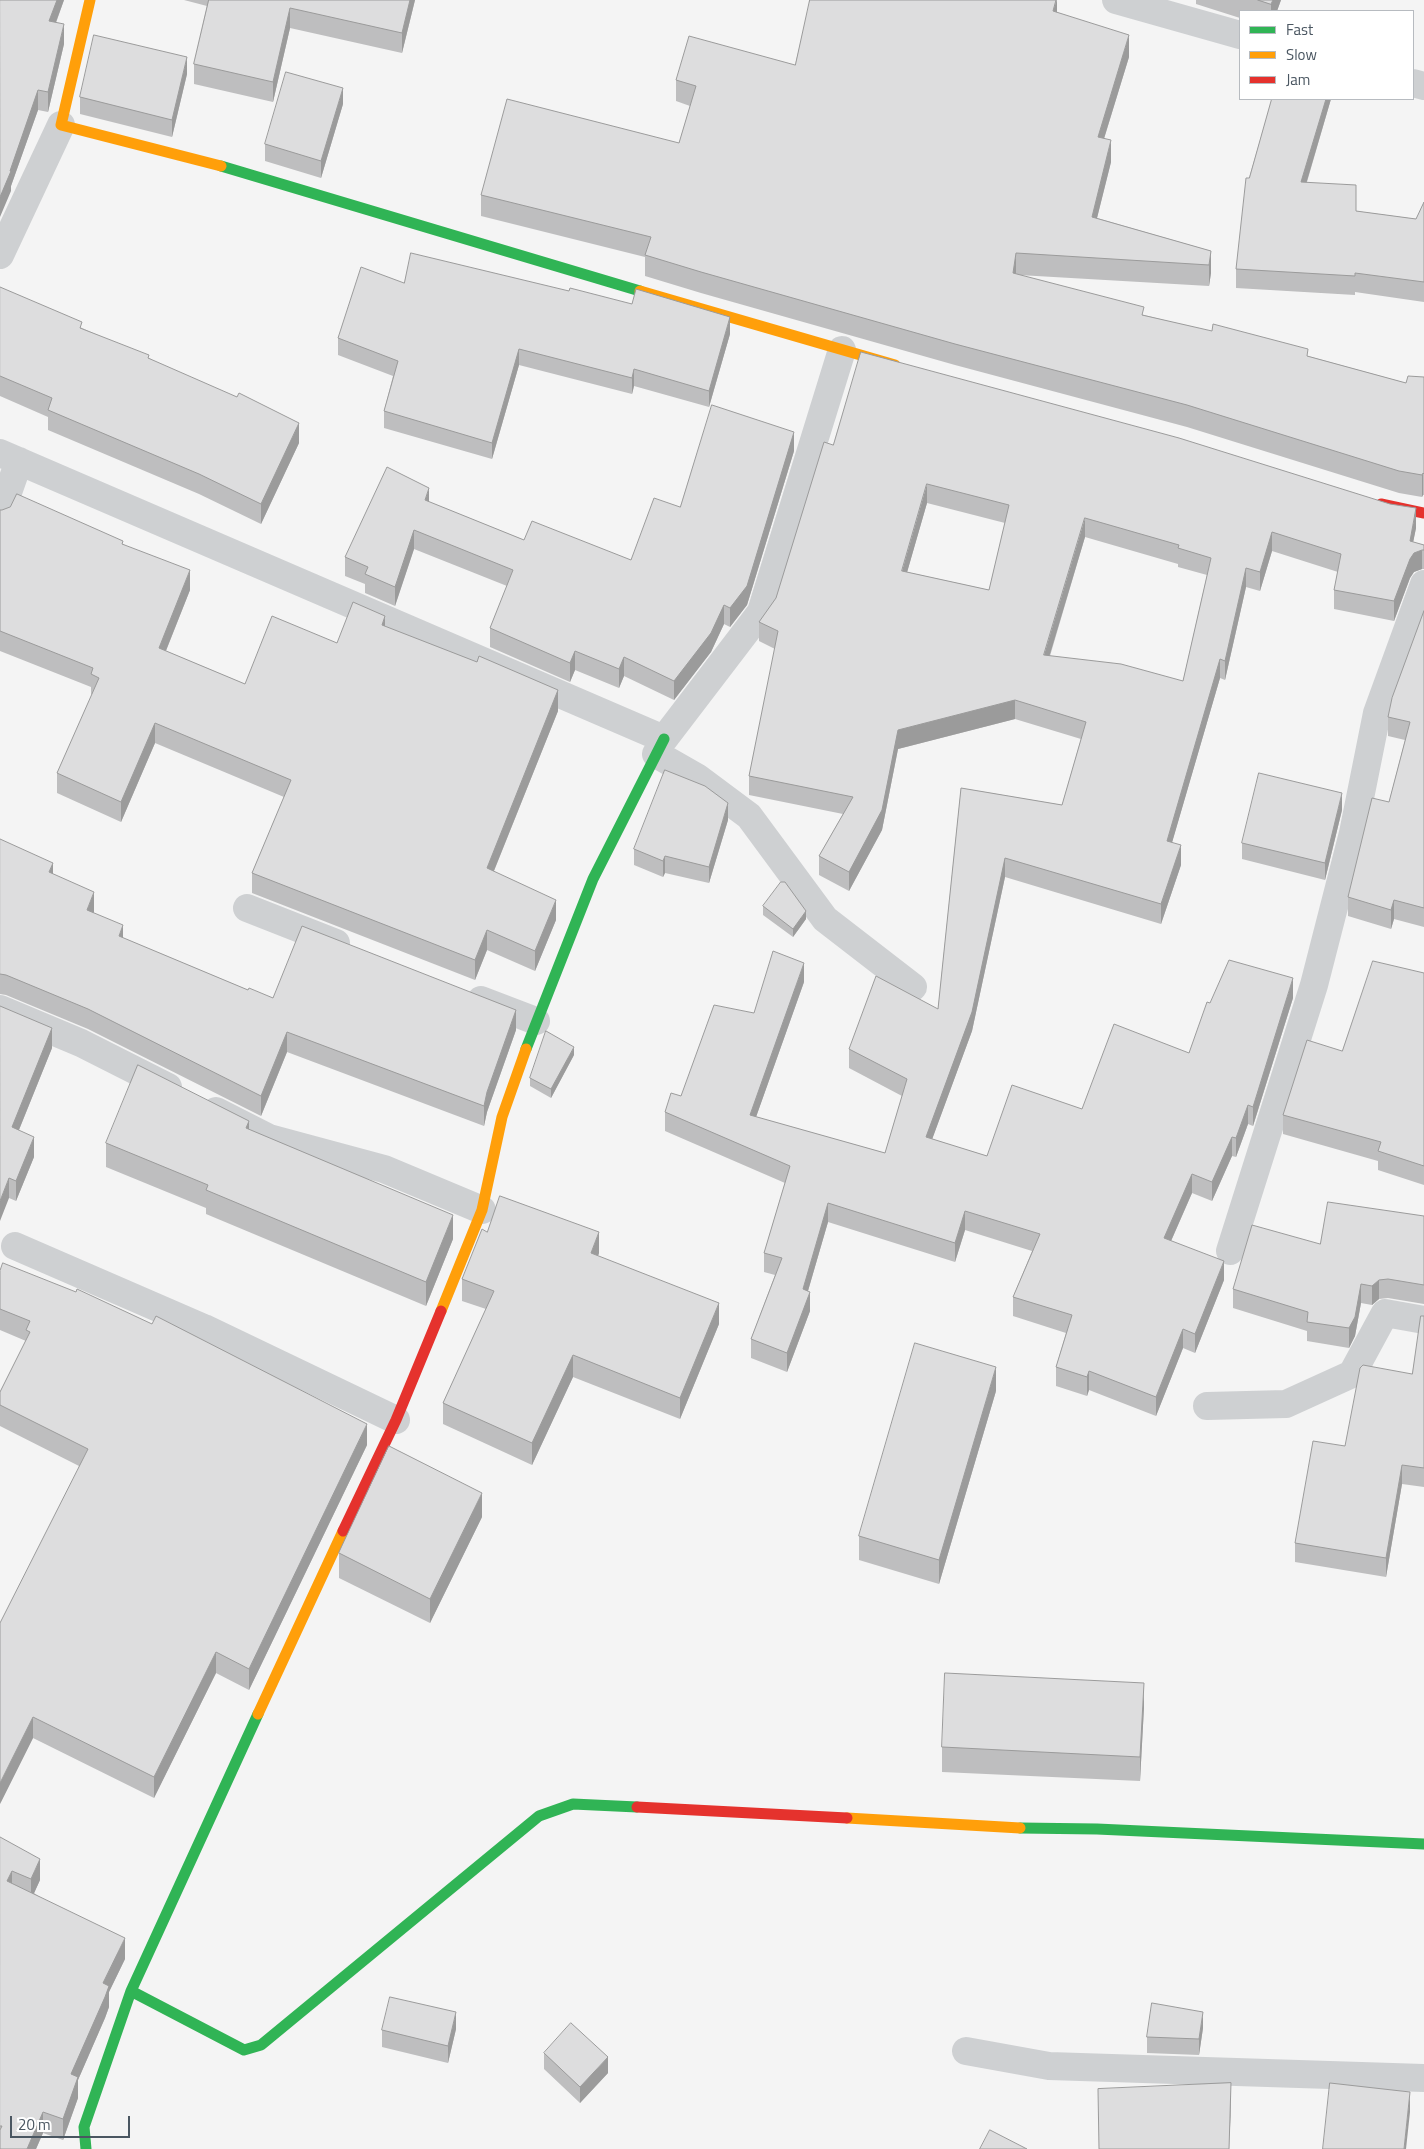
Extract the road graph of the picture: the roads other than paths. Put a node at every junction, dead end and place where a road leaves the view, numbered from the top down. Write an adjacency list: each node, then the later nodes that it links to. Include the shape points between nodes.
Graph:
1 (90, 0): 4 (street)
2 (1116, 0): 3 (street)
3 (1239, 35)
4 (61, 125): 5 (street); 6 (street, via 264,177)
5 (0, 256)
6 (842, 350): 7 (street); 13 (street, via 761,612)
7 (906, 368)
8 (9, 457): 11 (street); 13 (street)
9 (1368, 499): 10 (street)
10 (1424, 513)
11 (0, 514)
12 (1424, 584): 22 (street, via 1377,713 1353,833 1314,985)
13 (660, 746): 16 (street, via 749,816 825,918); 19 (street, via 593,879)
14 (247, 908): 15 (street)
15 (355, 951)
16 (913, 987)
17 (454, 990): 19 (street)
18 (0, 1009): 20 (street, via 81,1043 269,1138 384,1169)
19 (536, 1021): 20 (street, via 502,1117)
20 (482, 1210): 25 (street)
21 (15, 1246): 25 (street, via 204,1328)
22 (1230, 1251)
23 (1424, 1320): 24 (street, via 1385,1313 1352,1374 1286,1404)
24 (1206, 1406)
25 (396, 1420): 27 (street)
26 (1424, 1844): 27 (street, via 1028,1828 573,1804 539,1816 261,2045 244,2050)
27 (131, 1991): 30 (street, via 84,2127)
28 (966, 2051): 29 (street, via 1049,2066)
29 (1424, 2078)
30 (86, 2149)

